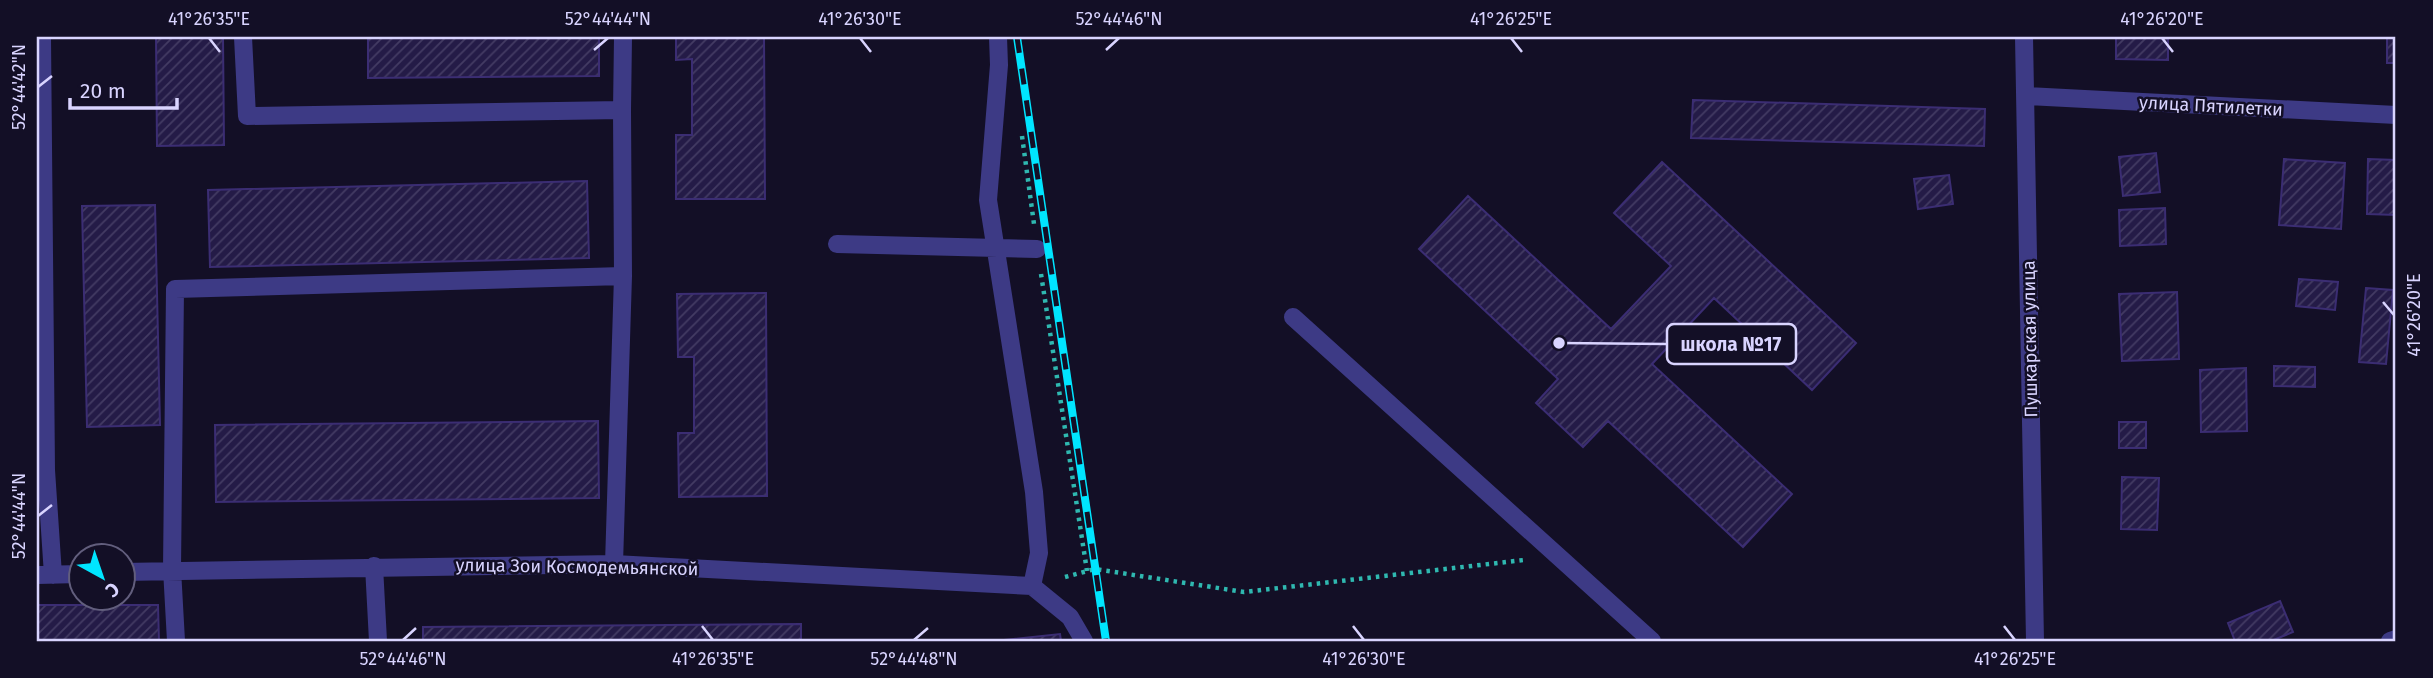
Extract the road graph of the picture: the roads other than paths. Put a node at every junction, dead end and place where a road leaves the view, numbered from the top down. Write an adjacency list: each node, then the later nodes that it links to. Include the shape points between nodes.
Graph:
1 (42, 37): 19 (street)
2 (243, 37): 7 (street, via 247,116)
3 (623, 37): 7 (street)
4 (998, 37): 10 (street, via 988,200)
5 (2024, 37): 6 (street, Пушкарская улица)
6 (2026, 96): 8 (street, улица Пятилетки); 26 (street, Пушкарская улица)
7 (622, 110): 12 (street)
8 (2396, 115)
9 (837, 244): 10 (street)
10 (993, 247): 11 (street); 20 (street, via 1034,492 1039,553)
11 (1037, 249)
12 (623, 275): 14 (street); 16 (street, via 175,289)
13 (1293, 317): 25 (street)
14 (614, 564): 15 (street, улица Зои Космодемьянской); 20 (street, улица Зои Космодемьянской)
15 (374, 566): 16 (street, улица Зои Космодемьянской); 23 (street)
16 (172, 569): 17 (street, улица Зои Космодемьянской); 22 (street)
17 (136, 571)
18 (66, 574): 19 (street)
19 (45, 575)
20 (1032, 586): 24 (street, via 1070,617)
21 (2396, 639): 27 (street)
22 (176, 641)
23 (378, 641)
24 (1084, 641)
25 (1652, 641)
26 (2035, 641)
27 (2390, 641)

